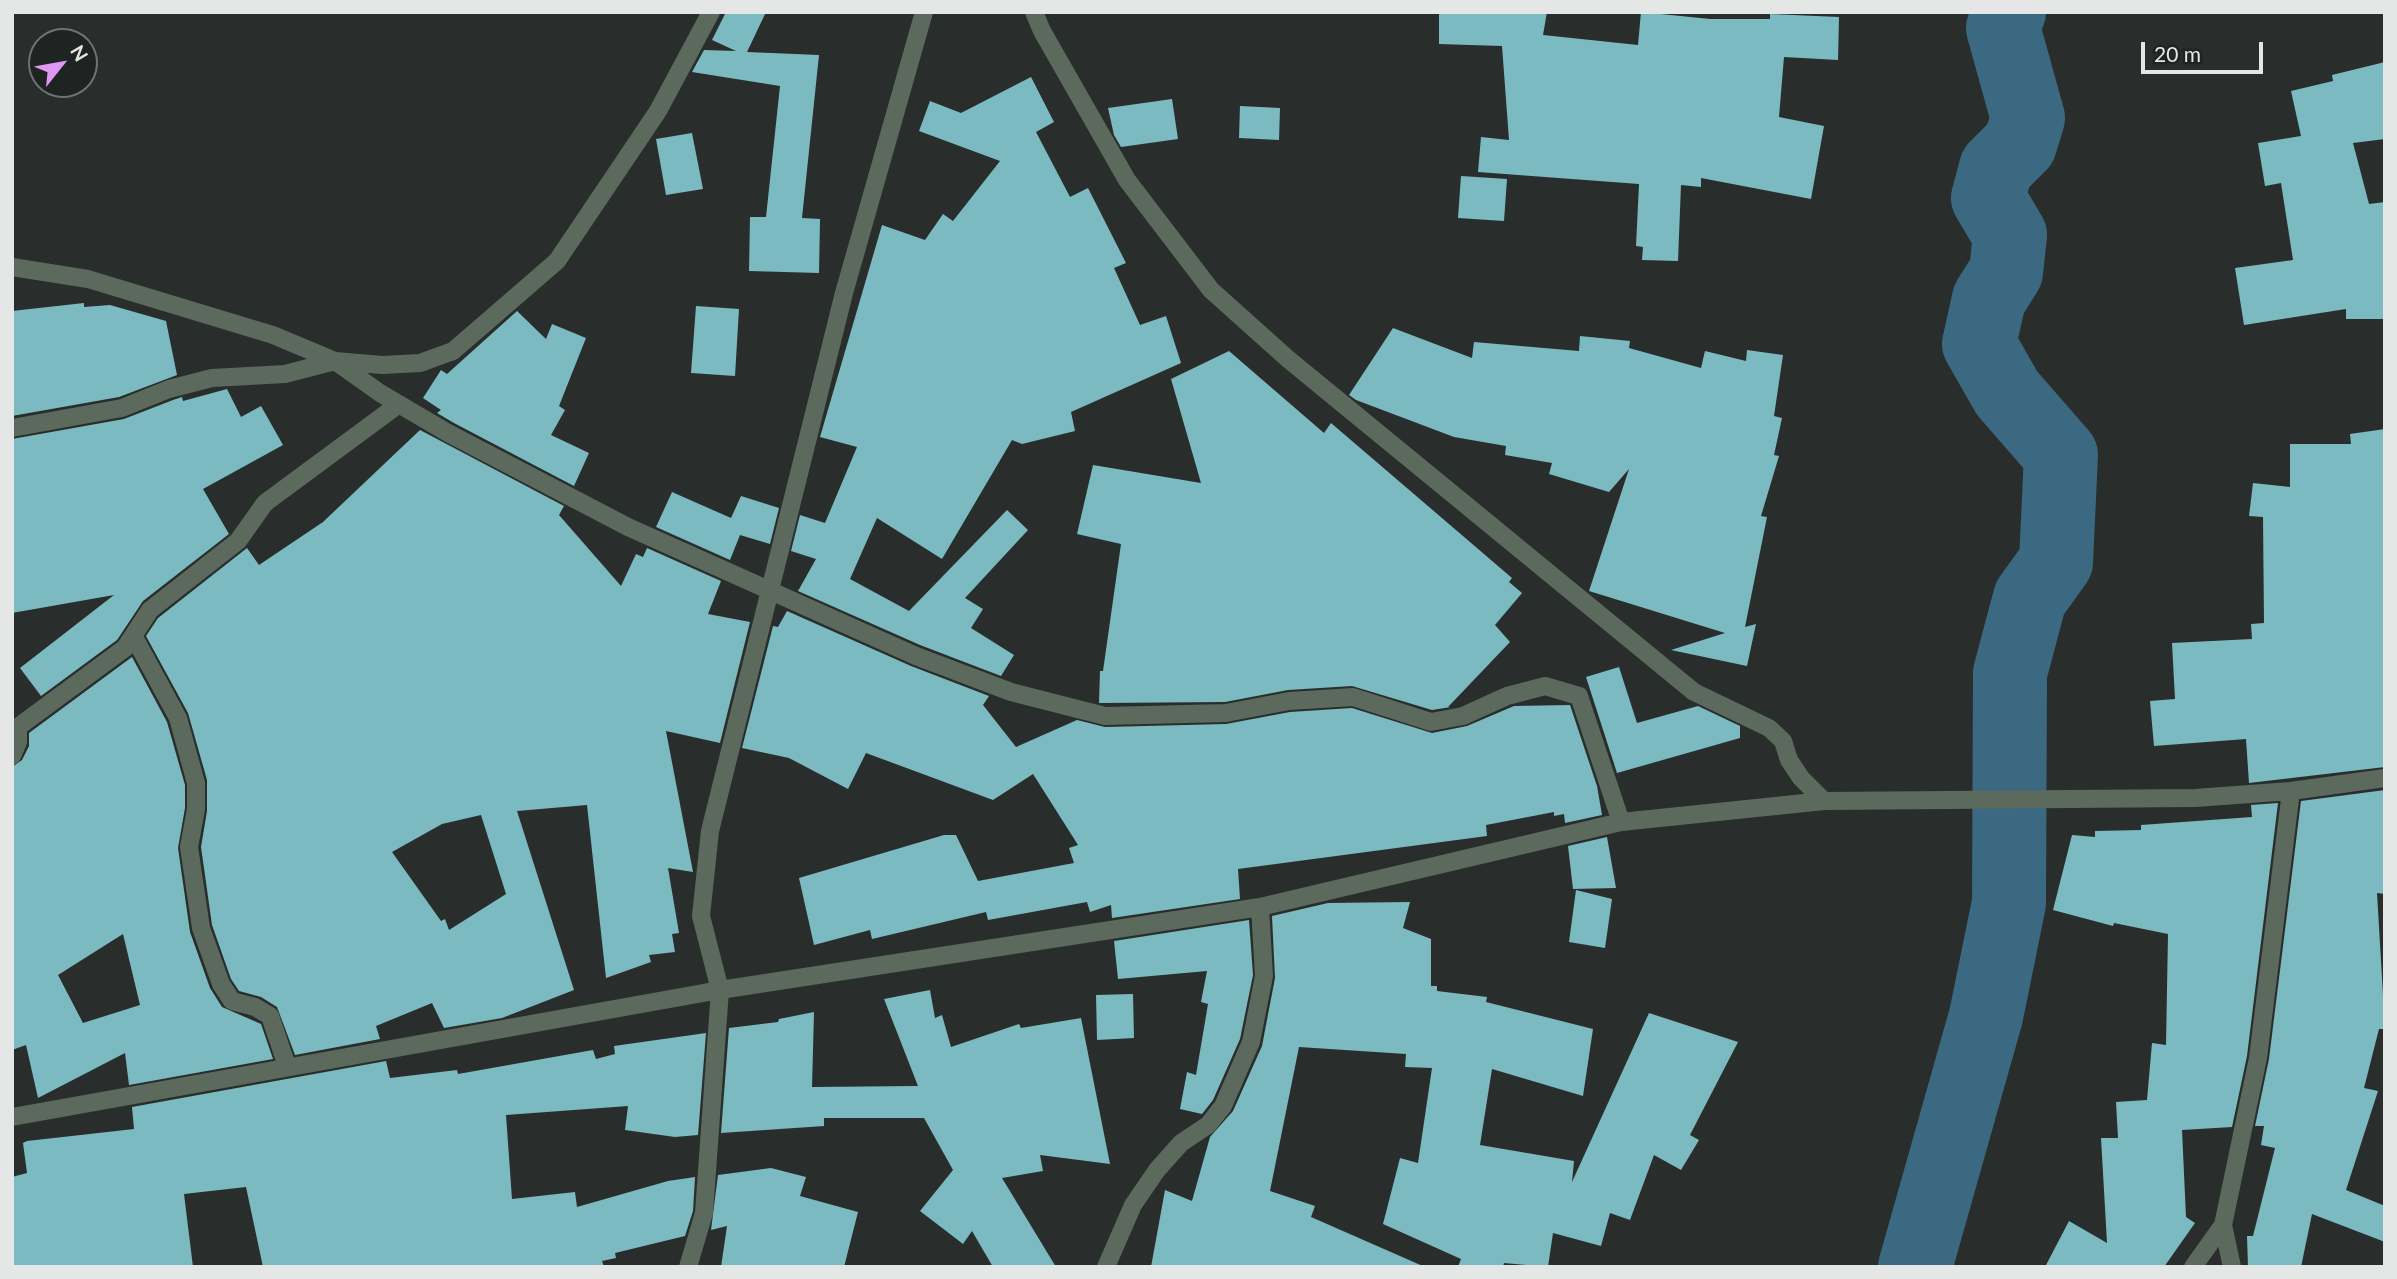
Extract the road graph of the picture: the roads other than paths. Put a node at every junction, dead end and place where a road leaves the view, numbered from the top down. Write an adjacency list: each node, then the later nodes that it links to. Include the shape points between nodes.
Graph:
1 (710, 12): 5 (street, via 657,111 557,261 453,351 420,362)
2 (923, 12): 8 (street, via 844,293)
3 (1034, 12): 13 (street, via 1127,180 1212,290 1288,359 1695,692 1769,728 1783,741 1801,778)
4 (12, 267): 5 (street, via 101,283 273,335)
5 (335, 362): 6 (street); 7 (street, via 285,374 212,378 122,408)
6 (399, 404): 8 (street, via 628,527); 9 (street, via 265,503 238,541 150,610)
7 (12, 428)
8 (769, 590): 14 (street, via 963,675 1105,716 1226,713 1289,701 1353,697 1431,722 1463,716 1507,696 1545,686 1579,696); 16 (street, via 710,831 701,916)
9 (134, 637): 10 (street, via 18,727); 17 (street, via 178,718 195,783 189,847 201,928 221,984 232,1001 270,1016)
10 (12, 756)
11 (2385, 778): 12 (street)
12 (2291, 791): 13 (street, via 2046,801); 19 (street, via 2258,1058)
13 (1824, 800): 14 (street)
14 (1621, 822): 15 (street)
15 (1260, 907): 16 (street); 21 (street, via 1264,976 1251,1042 1223,1106 1157,1170 1133,1205)
16 (720, 989): 17 (street); 20 (street, via 704,1213)
17 (287, 1066): 18 (street)
18 (12, 1116)
19 (2223, 1225): 22 (street); 23 (street)
20 (688, 1267)
21 (1106, 1267)
22 (2193, 1267)
23 (2232, 1267)

